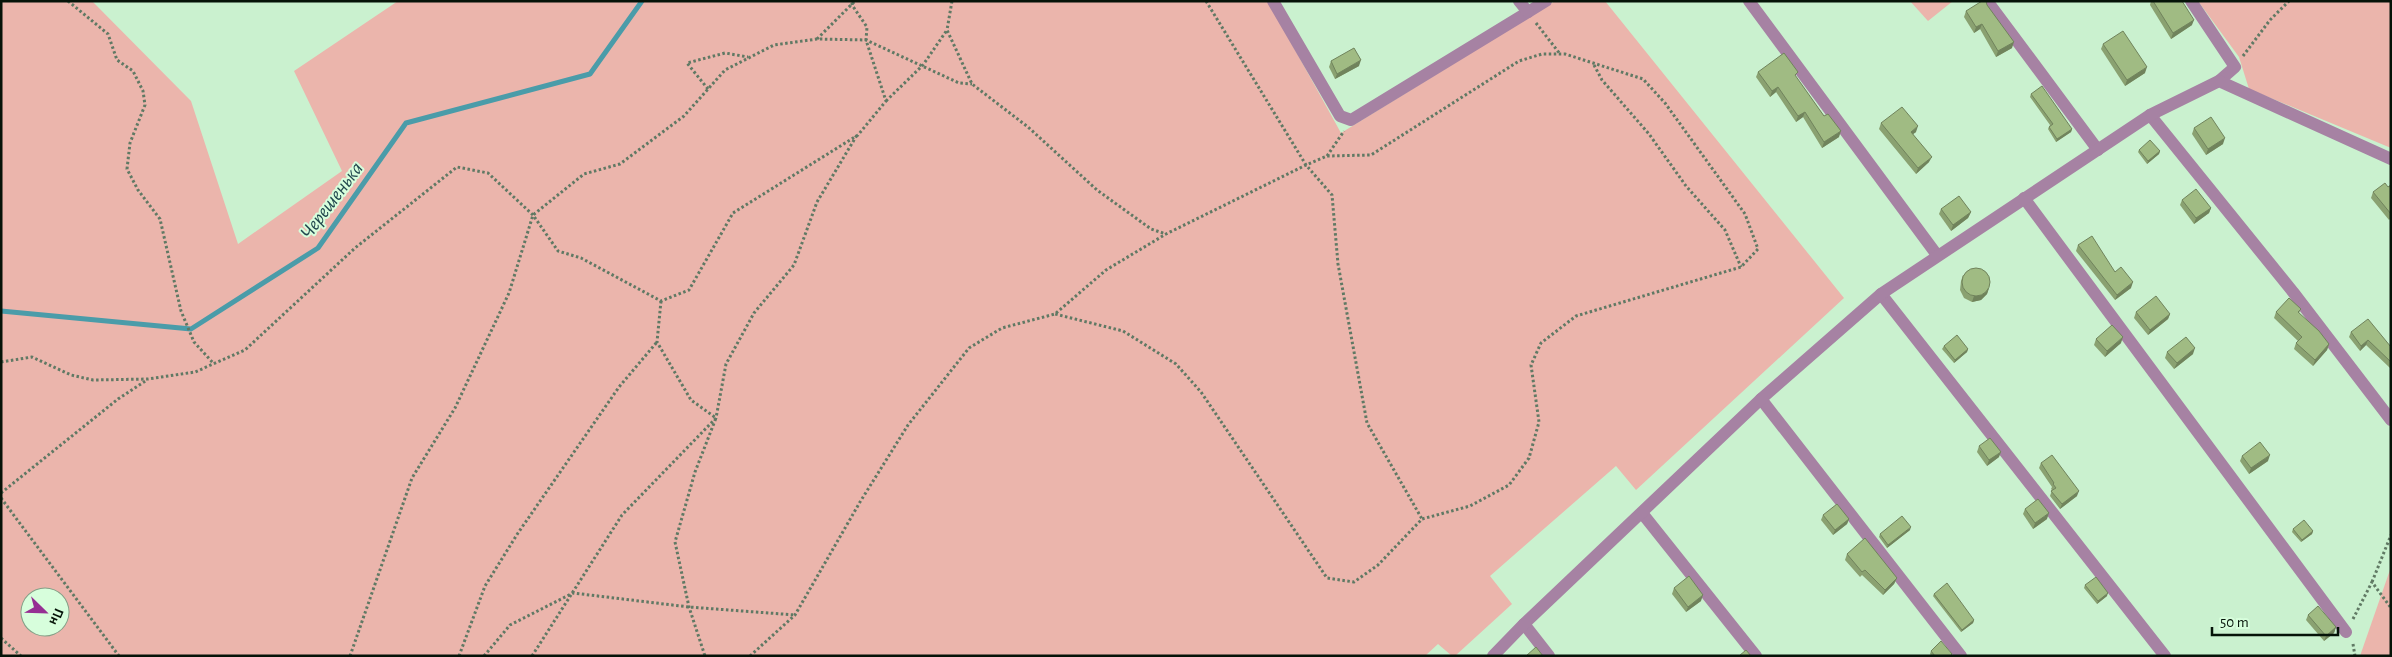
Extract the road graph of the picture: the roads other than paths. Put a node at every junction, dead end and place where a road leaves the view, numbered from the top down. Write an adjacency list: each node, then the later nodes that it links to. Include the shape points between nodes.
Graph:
1 (1273, 1): 7 (street, via 1340,116 1351,120)
2 (1519, 1): 7 (street)
3 (1546, 1): 7 (street)
4 (1749, 1): 13 (street)
5 (2191, 1): 8 (street, via 2235,67)
6 (1991, 6): 10 (street)
7 (1528, 12)
8 (2219, 81): 9 (street); 11 (street)
9 (2150, 115): 10 (street); 16 (street)
10 (2098, 150): 12 (street)
11 (2391, 159)
12 (2024, 198): 13 (street); 19 (street)
13 (1937, 255): 14 (street)
14 (1881, 294): 15 (street); 24 (street)
15 (1761, 399): 17 (street); 23 (street)
16 (2391, 420)
17 (1642, 512): 18 (street); 22 (street)
18 (1524, 624): 20 (street); 21 (street)
19 (2346, 632)
20 (1493, 656)
21 (1549, 656)
22 (1756, 656)
23 (1961, 656)
24 (2165, 656)

